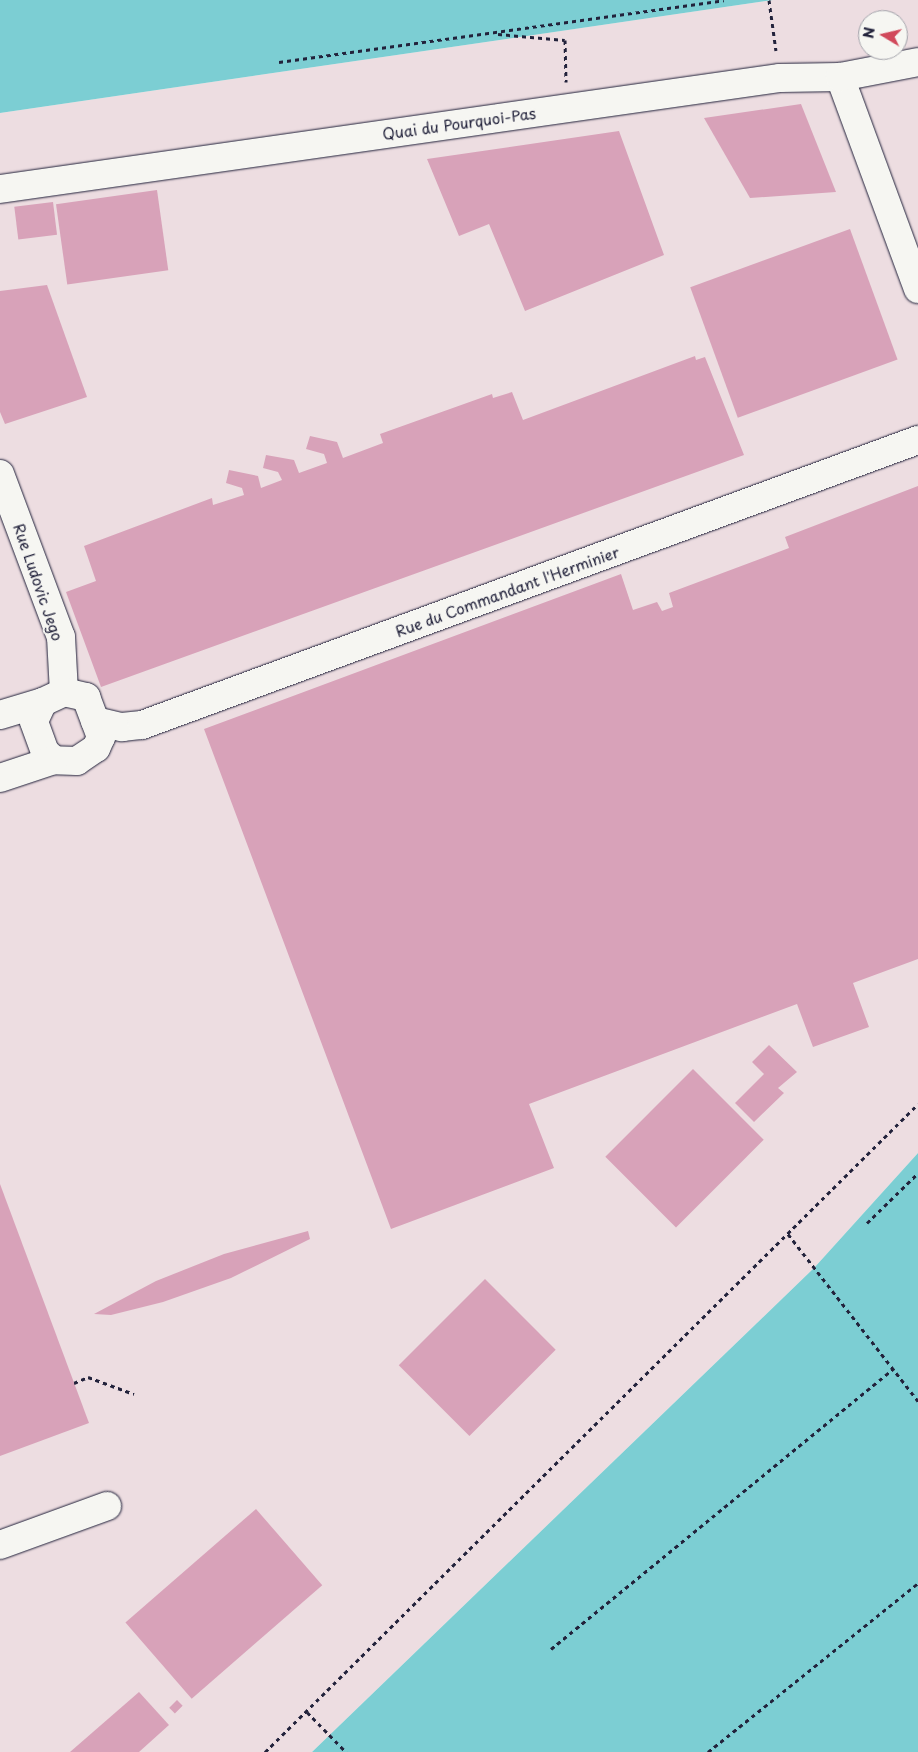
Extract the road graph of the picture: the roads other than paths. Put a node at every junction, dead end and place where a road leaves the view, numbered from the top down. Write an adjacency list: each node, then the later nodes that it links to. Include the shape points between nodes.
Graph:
1 (918, 62): 2 (street, Quai du Pourquoi-Pas)
2 (840, 77): 3 (street, Quai du Pourquoi-Pas, via 780,78); 4 (street)
3 (0, 188)
4 (918, 289)
5 (918, 440): 9 (street, Rue du Commandant l'Herminier, via 142,725 122,727)
6 (0, 474): 7 (street, Rue Ludovic Jego, via 61,637)
7 (53, 697): 8 (street); 9 (street, via 86,697); 10 (street, via 34,721 44,752)
8 (0, 715)
9 (95, 721): 10 (street, via 102,738 96,748 77,761)
10 (54, 760): 11 (street)
11 (0, 778)
12 (107, 1506): 13 (street)
13 (0, 1545)

